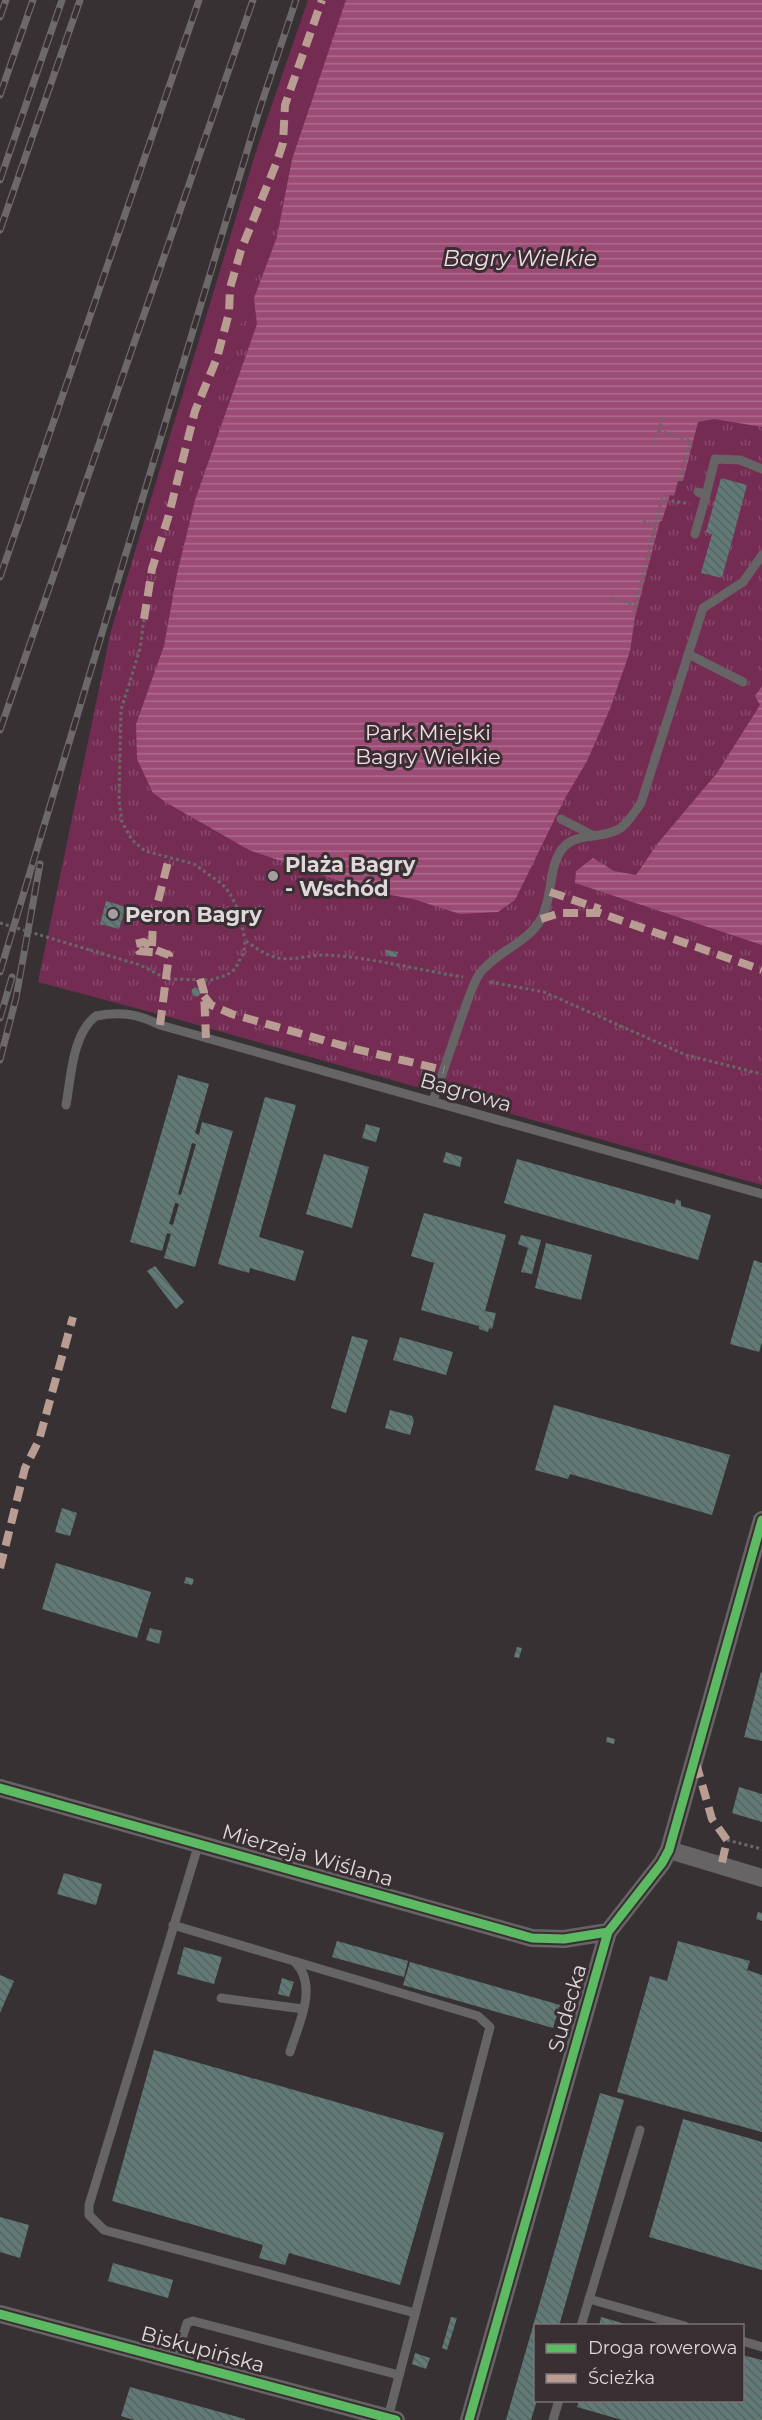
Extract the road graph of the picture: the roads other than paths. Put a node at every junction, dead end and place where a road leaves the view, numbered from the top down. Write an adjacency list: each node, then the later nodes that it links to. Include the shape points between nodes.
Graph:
1 (762, 469): 2 (lane, via 740,460 716,459 702,494)
2 (695, 534)
3 (762, 555): 4 (lane, via 743,582 703,608)
4 (688, 654): 5 (lane); 7 (lane, via 641,803 620,828)
5 (743, 682)
6 (561, 819): 7 (lane)
7 (594, 836): 8 (lane, via 578,838 561,850 541,920 476,979)
8 (433, 1101): 9 (lane, Bagrowa, via 123,1012 91,1020 79,1041); 10 (lane, Bagrowa)
9 (66, 1105)
10 (762, 1194)
11 (762, 1520): 14 (street, Sudecka)
12 (0, 1788): 13 (street, Mierzeja Wiślana)
13 (199, 1843): 16 (lane); 17 (street, Mierzeja Wiślana, via 532,1938 564,1939)
14 (669, 1850): 15 (street); 17 (street, Sudecka)
15 (762, 1878)
16 (173, 1925): 18 (lane); 25 (lane, via 89,2215 104,2230)
17 (608, 1932): 35 (street, Sudecka)
18 (293, 1961): 20 (lane, via 306,1978); 25 (lane, via 478,2016 490,2027)
19 (221, 1998): 20 (lane)
20 (303, 2009): 21 (lane)
21 (290, 2052)
22 (640, 2130): 23 (lane)
23 (589, 2299): 26 (lane); 27 (lane)
24 (0, 2313): 30 (street, Biskupińska)
25 (415, 2313): 31 (lane)
26 (581, 2324)
27 (681, 2324)
28 (744, 2342): 29 (lane)
29 (762, 2347)
30 (176, 2361): 31 (lane, via 183,2331 193,2321); 33 (street, Biskupińska)
31 (399, 2375): 34 (lane)
32 (558, 2402): 36 (lane)
33 (353, 2414): 34 (street, Biskupińska)
34 (392, 2419)
35 (470, 2420)
36 (553, 2420)

